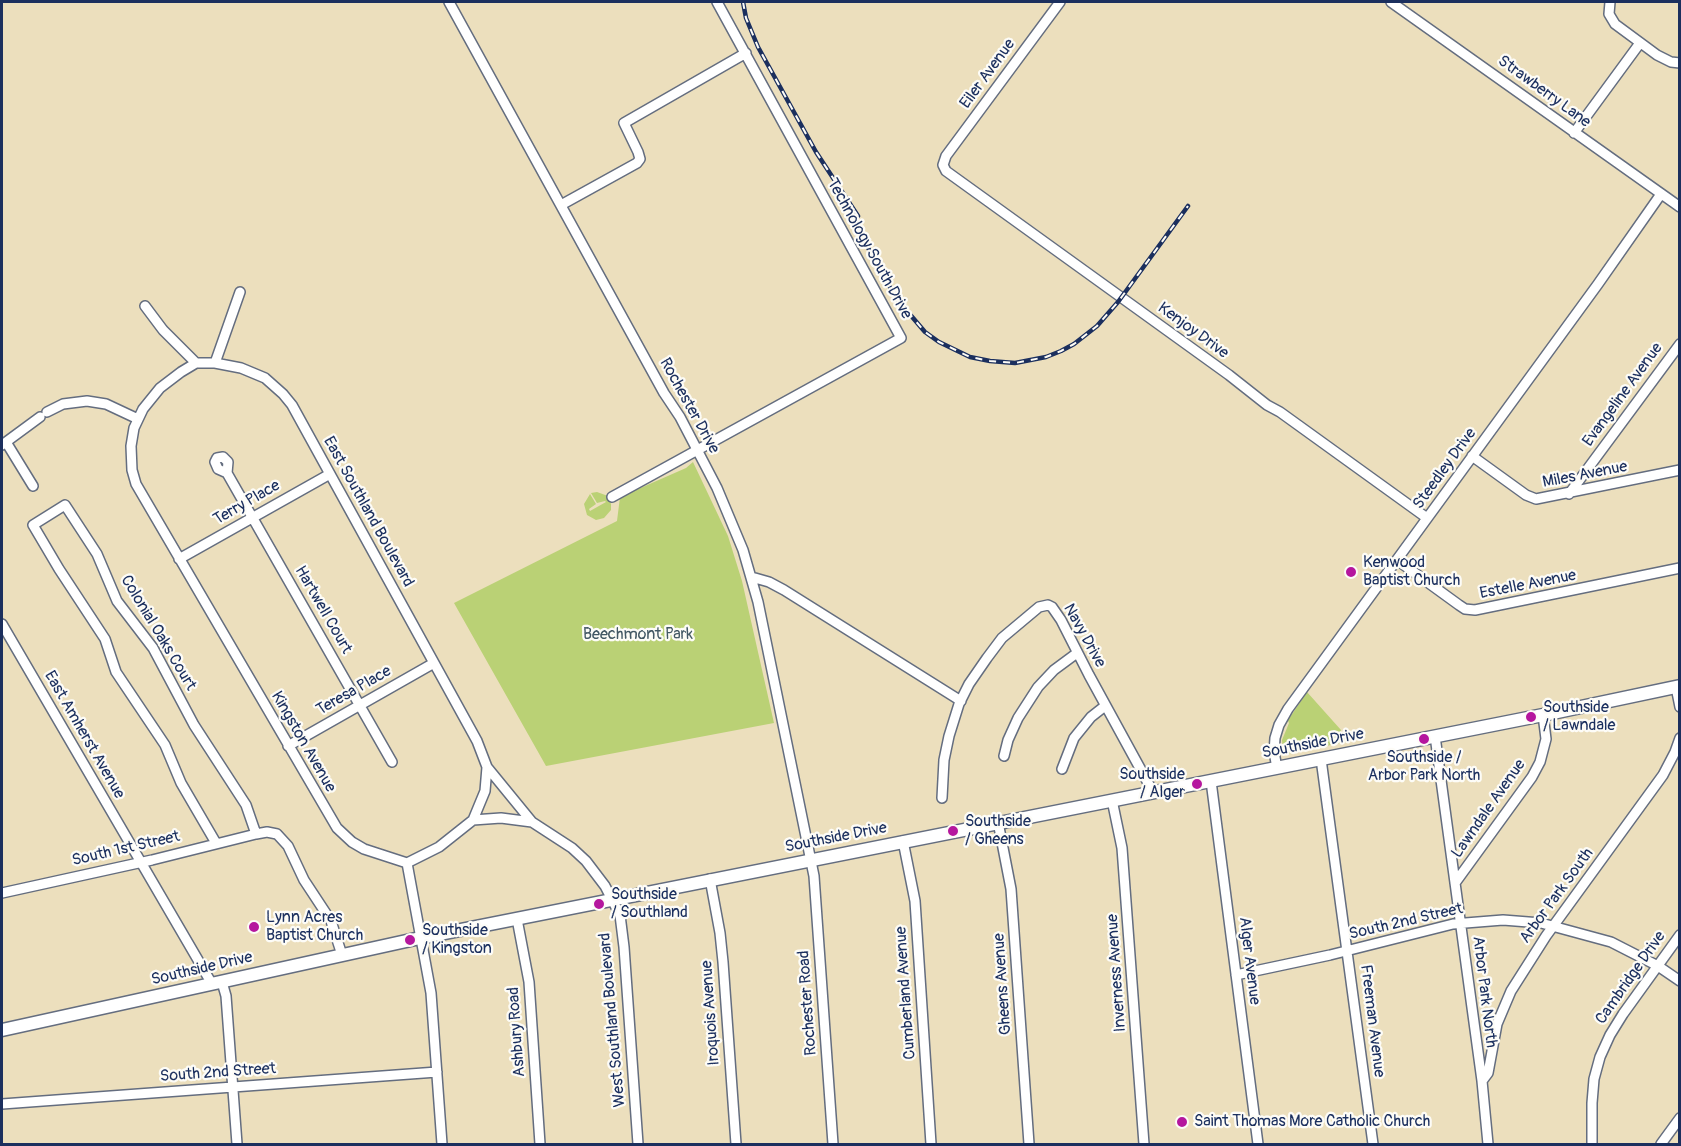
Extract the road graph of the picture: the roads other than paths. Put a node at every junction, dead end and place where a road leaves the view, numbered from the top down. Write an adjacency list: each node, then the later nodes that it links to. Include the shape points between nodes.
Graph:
1 (449, 2): 12 (street, Rochester Drive)
2 (717, 2): 7 (street, Technology South Drive)
3 (1060, 2): 10 (street, Eiler Avenue)
4 (1391, 2): 9 (street, Strawberry Lane)
5 (1610, 2): 6 (street, via 1611,19)
6 (1640, 44): 8 (street, via 1666,60); 9 (street)
7 (746, 52): 12 (street, via 624,123 638,152 637,163); 21 (street, Technology South Drive, via 901,338)
8 (1680, 63)
9 (1574, 133): 11 (street, Strawberry Lane)
10 (943, 165): 30 (street, Kenjoy Drive, via 954,178)
11 (1661, 194): 13 (street, Strawberry Lane); 22 (street, Steedley Drive)
12 (561, 205): 21 (street, Rochester Drive)
13 (1680, 207)
14 (240, 292): 18 (street)
15 (145, 306): 17 (street)
16 (1680, 344): 27 (street, Evangeline Avenue)
17 (196, 363): 18 (street, East Southland Boulevard); 19 (street, Kingston Avenue, via 154,393)
18 (215, 363): 25 (street, East Southland Boulevard, via 257,374 283,394)
19 (138, 419): 20 (street, via 87,400 63,404); 31 (street, Kingston Avenue, via 131,439 132,470 139,491)
20 (4, 444): 26 (street)
21 (697, 452): 28 (street); 34 (street, Rochester Drive, via 727,510)
22 (1472, 456): 27 (street, Miles Avenue, via 1531,498); 30 (street, Steedley Drive)
23 (1680, 470): 27 (street, Miles Avenue)
24 (227, 473): 29 (street, Hartwell Court)
25 (330, 474): 29 (street, Terry Place); 38 (street, East Southland Boulevard)
26 (33, 486)
27 (1569, 494)
28 (612, 497)
29 (252, 516): 31 (street, Terry Place); 41 (street, Hartwell Court)
30 (1427, 518): 32 (street, Steedley Drive)
31 (179, 559): 47 (street, Kingston Avenue)
32 (1397, 560): 33 (street, Estelle Avenue, via 1470,610); 52 (street, Steedley Drive, via 1288,709 1275,738)
33 (1680, 568)
34 (752, 579): 40 (street, via 784,590); 65 (street, Rochester Drive)
35 (2, 624): 36 (street, East Amherst Avenue)
36 (6, 641): 66 (street, East Amherst Avenue)
37 (1077, 654): 40 (street, Navy Drive, via 1052,607 1039,607 997,645 976,672); 42 (street, Navy Drive); 48 (street, via 1038,687 1018,718)
38 (434, 663): 41 (street, Teresa Place); 51 (street, East Southland Boulevard)
39 (1678, 687): 43 (street); 44 (main road, Southside Drive)
40 (961, 701): 57 (street, Navy Drive, via 945,752)
41 (360, 705): 47 (street, Teresa Place); 50 (street, Hartwell Court)
42 (1105, 706): 53 (street, via 1074,738); 55 (street, Navy Drive)
43 (1680, 707)
44 (1543, 715): 45 (main road, Southside Drive); 69 (street, Lawndale Avenue, via 1546,739 1540,762)
45 (1435, 736): 49 (main road, Southside Drive); 69 (street, Arbor Park North)
46 (1680, 738): 74 (street, Arbor Park South, via 1663,775)
47 (288, 746): 67 (street, Kingston Avenue, via 328,815 345,836 370,852)
48 (1004, 756)
49 (1321, 759): 52 (main road, Southside Drive); 77 (street, Freeman Avenue)
50 (392, 762)
51 (487, 767): 56 (street, East Southland Boulevard); 59 (street, via 485,791)
52 (1277, 768): 54 (main road, Southside Drive)
53 (1062, 769)
54 (1211, 781): 55 (main road, Southside Drive); 80 (street, Alger Avenue)
55 (1153, 792): 58 (main road, Southside Drive)
56 (510, 794): 60 (street, West Southland Boulevard)
57 (942, 798)
58 (1112, 800): 61 (main road, Southside Drive); 97 (street, Inverness Avenue, via 1122,848)
59 (473, 820): 60 (street); 67 (street, via 444,843)
60 (532, 822): 71 (street, West Southland Boulevard, via 586,861)
61 (998, 822): 63 (main road, Southside Drive); 96 (street, Gheens Avenue, via 1011,889)
62 (256, 834): 64 (street, South 1st Street); 64 (street, Colonial Oaks Court, via 246,805 194,725 153,648 117,601 97,555 65,505 33,525 105,639 116,672 160,738); 78 (street, via 270,832 286,842 304,880 331,921)
63 (903, 841): 65 (main road, Southside Drive); 95 (street, Cumberland Avenue, via 915,901)
64 (216, 843): 66 (street, South 1st Street)
65 (810, 860): 68 (main road, Southside Drive); 94 (street, Rochester Road)
66 (140, 862): 70 (street, South 1st Street); 82 (street, East Amherst Avenue)
67 (407, 863): 76 (street)
68 (710, 879): 71 (main road, Southside Drive); 93 (street, Iroquois Avenue, via 721,943)
69 (1455, 883): 73 (street, Arbor Park North)
70 (2, 893)
71 (613, 901): 72 (main road, Southside Drive); 92 (street, West Southland Boulevard, via 620,915 624,947)
72 (517, 919): 76 (main road, Southside Drive); 91 (street, Ashbury Road, via 529,982)
73 (1460, 923): 74 (street, South 2nd Street, via 1503,920); 77 (street, South 2nd Street); 85 (street, Arbor Park North)
74 (1554, 926): 79 (street, South 2nd Street, via 1611,942); 85 (street, Arbor Park South, via 1511,991 1497,1024 1488,1073)
75 (1680, 935): 79 (street, Cambridge Drive)
76 (420, 938): 78 (main road, Southside Drive); 84 (street, via 431,993)
77 (1348, 951): 80 (street, South 2nd Street); 99 (street, Freeman Avenue)
78 (342, 955): 82 (main road, Southside Drive)
79 (1658, 966): 81 (street, South 2nd Street); 101 (street, Cambridge Drive, via 1623,1014 1600,1057 1593,1091)
80 (1236, 975): 98 (street, Alger Avenue)
81 (1680, 981)
82 (217, 983): 83 (main road, Southside Drive); 86 (street, via 226,996)
83 (2, 1030)
84 (437, 1072): 86 (street, South 2nd Street); 90 (street)
85 (1482, 1082): 100 (street, Arbor Park North)
86 (232, 1087): 87 (street, South 2nd Street); 89 (street)
87 (2, 1104)
88 (1680, 1118): 102 (street)
89 (237, 1144)
90 (442, 1144)
91 (540, 1144)
92 (638, 1144)
93 (736, 1144)
94 (834, 1144)
95 (931, 1144)
96 (1029, 1144)
97 (1144, 1144)
98 (1258, 1144)
99 (1373, 1144)
100 (1488, 1144)
101 (1592, 1144)
102 (1661, 1144)

